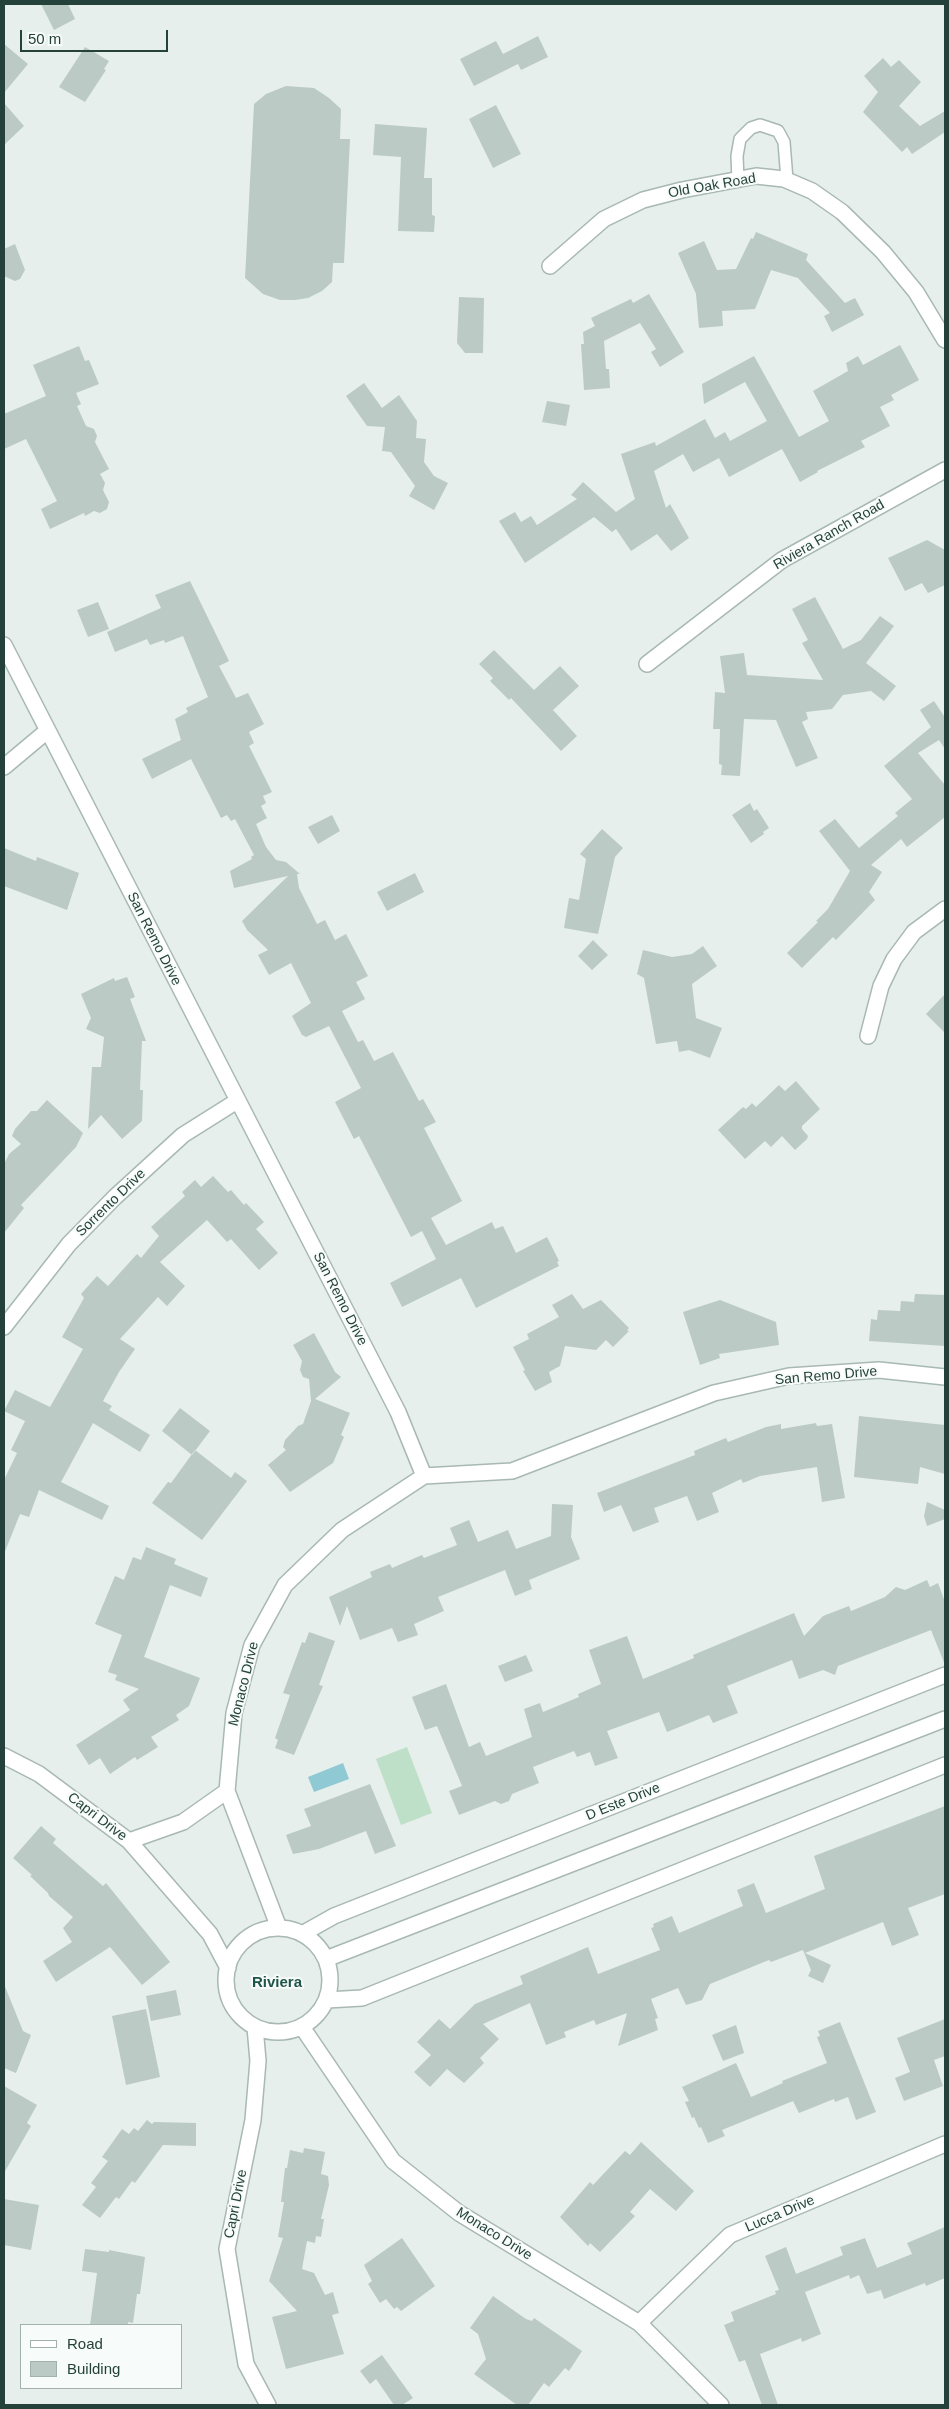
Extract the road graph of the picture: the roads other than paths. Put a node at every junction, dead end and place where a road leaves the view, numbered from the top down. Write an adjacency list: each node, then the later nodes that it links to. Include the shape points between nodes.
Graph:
1 (738, 180): 2 (street, Old Oak Road, via 756,176); 2 (lane, via 740,139 760,125 778,131 784,142); 3 (street, Old Oak Road, via 643,200 604,219)
2 (787, 180): 4 (street, Old Oak Road, via 812,191 842,212 883,252 916,292)
3 (550, 266)
4 (945, 340)
5 (945, 470): 7 (street, Riviera Ranch Road, via 782,560)
6 (4, 645): 8 (street, San Remo Drive)
7 (647, 664)
8 (47, 731): 9 (street); 12 (street, San Remo Drive)
9 (4, 767)
10 (945, 909): 11 (street, via 914,932 894,959 881,986)
11 (868, 1036)
12 (237, 1101): 13 (street, Sorrento Drive, via 183,1135 115,1197 69,1244); 15 (street, San Remo Drive, via 398,1412)
13 (4, 1327)
14 (945, 1378): 15 (street, San Remo Drive, via 879,1370 789,1376 714,1393 512,1471)
15 (424, 1476): 20 (street, Monaco Drive, via 342,1530 285,1585 252,1645 234,1713)
16 (945, 1675): 23 (street, D Este Drive, via 334,1916)
17 (945, 1719): 24 (street)
18 (4, 1756): 21 (street, Capri Drive, via 39,1774)
19 (945, 1765): 26 (street, via 362,1998)
20 (227, 1791): 21 (street, via 183,1822); 22 (street, Monaco Drive)
21 (129, 1841): 25 (street, Capri Drive, via 210,1934)
22 (279, 1928): 23 (street); 25 (street, via 262,1931 246,1939)
23 (302, 1934): 24 (street, via 316,1944)
24 (326, 1959): 26 (street, via 330,1987)
25 (228, 1968): 27 (street, via 226,1985 231,2002)
26 (326, 2000): 28 (street, via 320,2011)
27 (254, 2027): 28 (street, via 278,2032); 31 (street, Capri Drive, via 258,2062 253,2120 227,2249 246,2364)
28 (302, 2027): 30 (street, Monaco Drive, via 393,2161 459,2213)
29 (945, 2144): 30 (street, Lucca Drive, via 730,2235)
30 (639, 2323): 32 (street, Monaco Drive)
31 (268, 2405)
32 (720, 2405)

